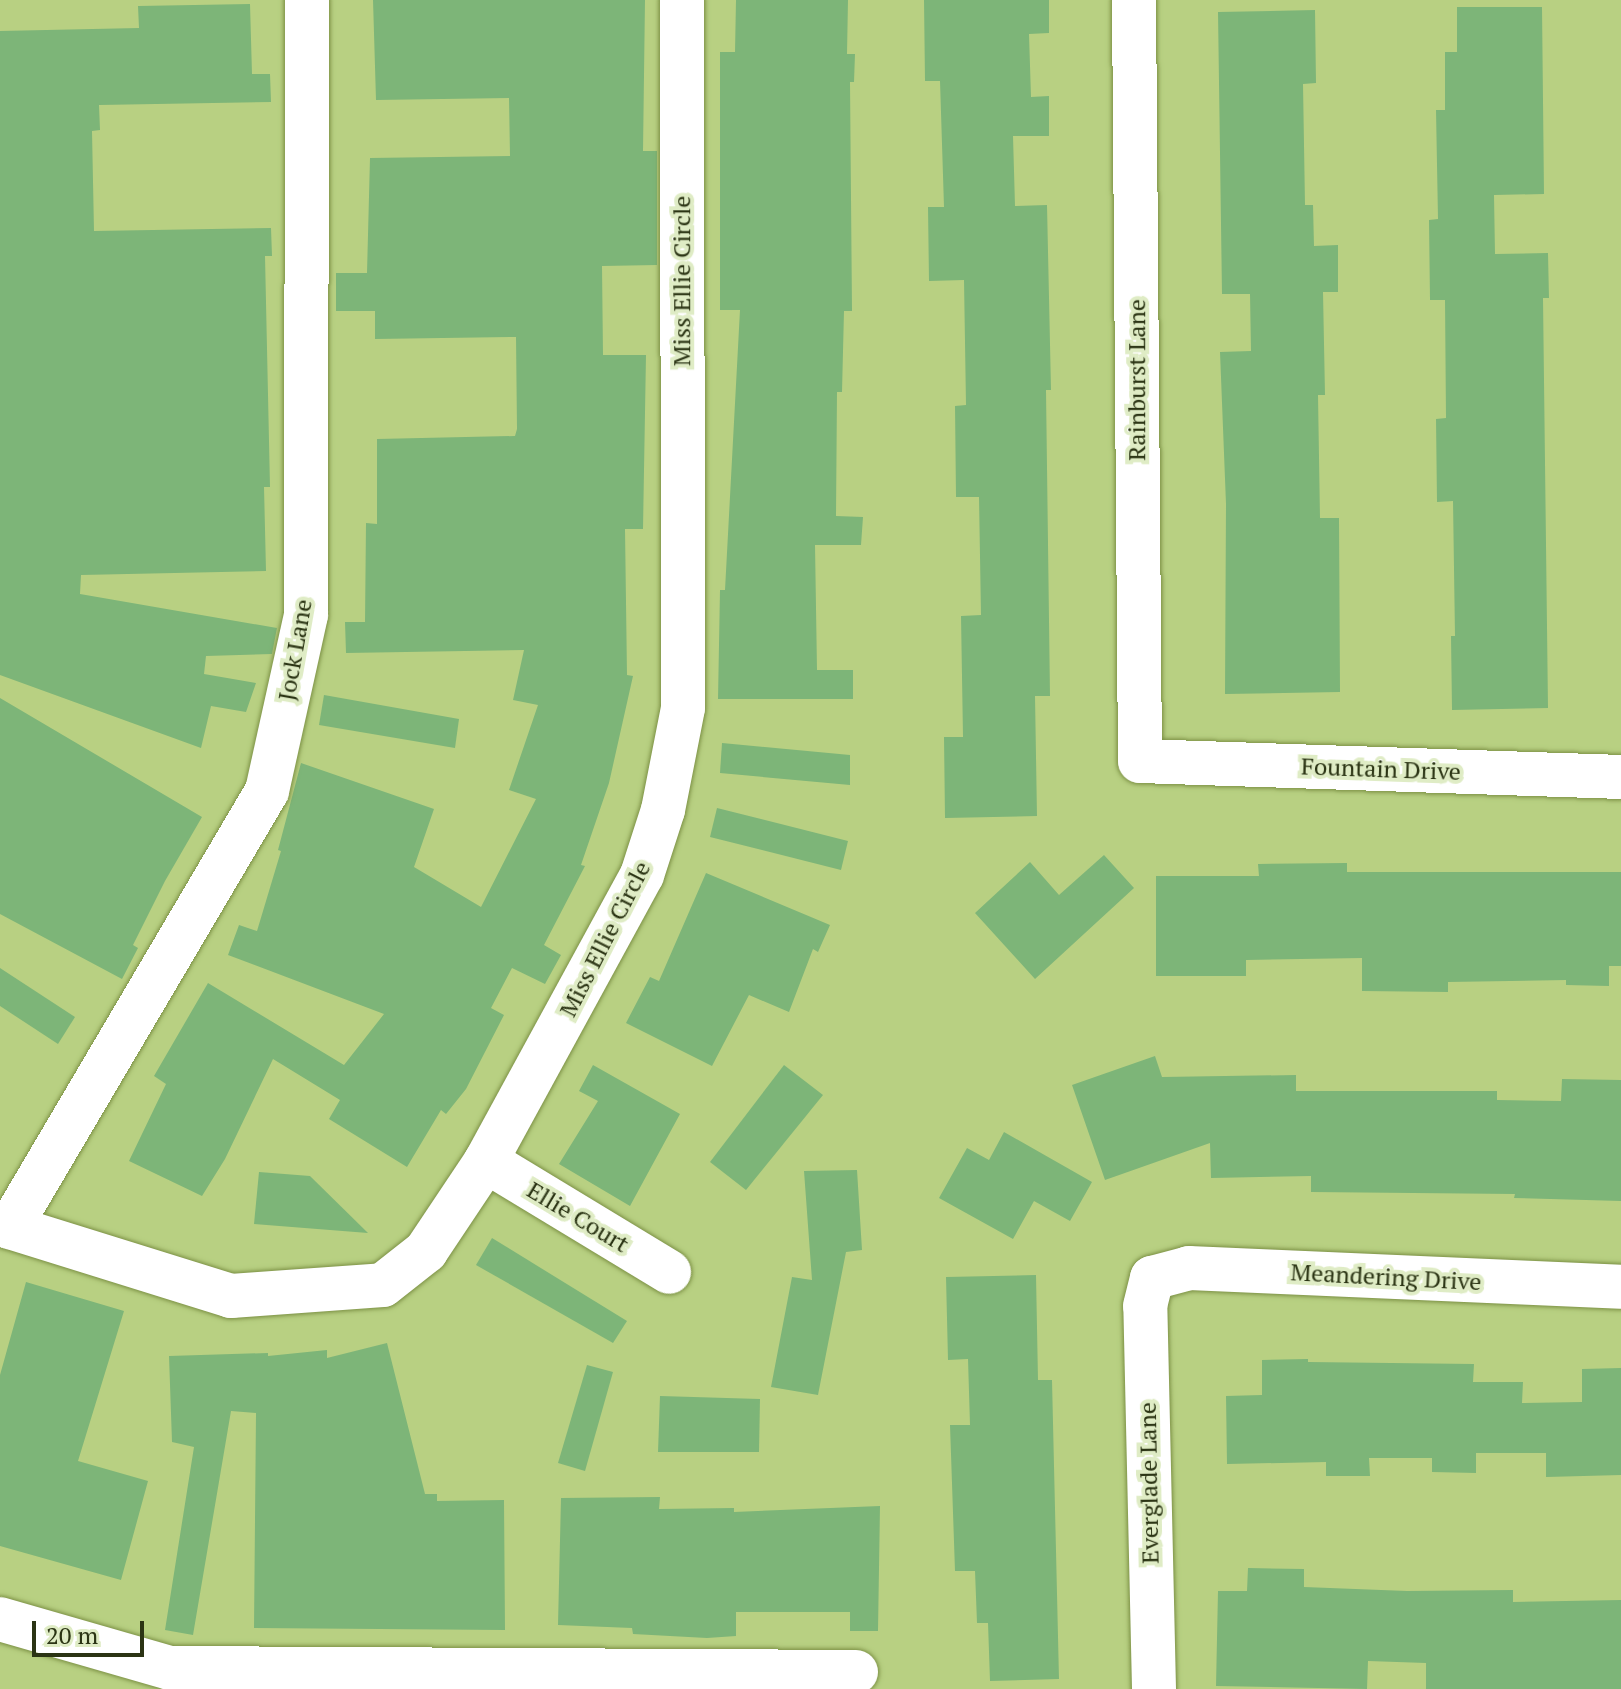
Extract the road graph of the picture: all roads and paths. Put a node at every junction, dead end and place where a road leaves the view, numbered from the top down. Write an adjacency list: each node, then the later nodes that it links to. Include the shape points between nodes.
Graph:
1 (307, 0): 7 (street, Jock Lane, via 306,615 267,791)
2 (682, 0): 6 (street, Miss Ellie Circle, via 683,708 663,810 642,875)
3 (1134, 0): 4 (street, Rainburst Lane)
4 (1140, 761): 5 (street, Fountain Drive)
5 (1621, 777)
6 (486, 1161): 7 (street, Miss Ellie Circle, via 426,1251 383,1285 231,1296); 8 (street, Ellie Court)
7 (5, 1226)
8 (669, 1272)
9 (1152, 1278): 10 (street, Meandering Drive, via 1189,1268); 14 (street, Everglade Lane, via 1145,1306)
10 (1621, 1287)
11 (0, 1619): 13 (street, via 170,1668)
12 (856, 1672): 13 (street)
13 (716, 1681)
14 (1154, 1689)

